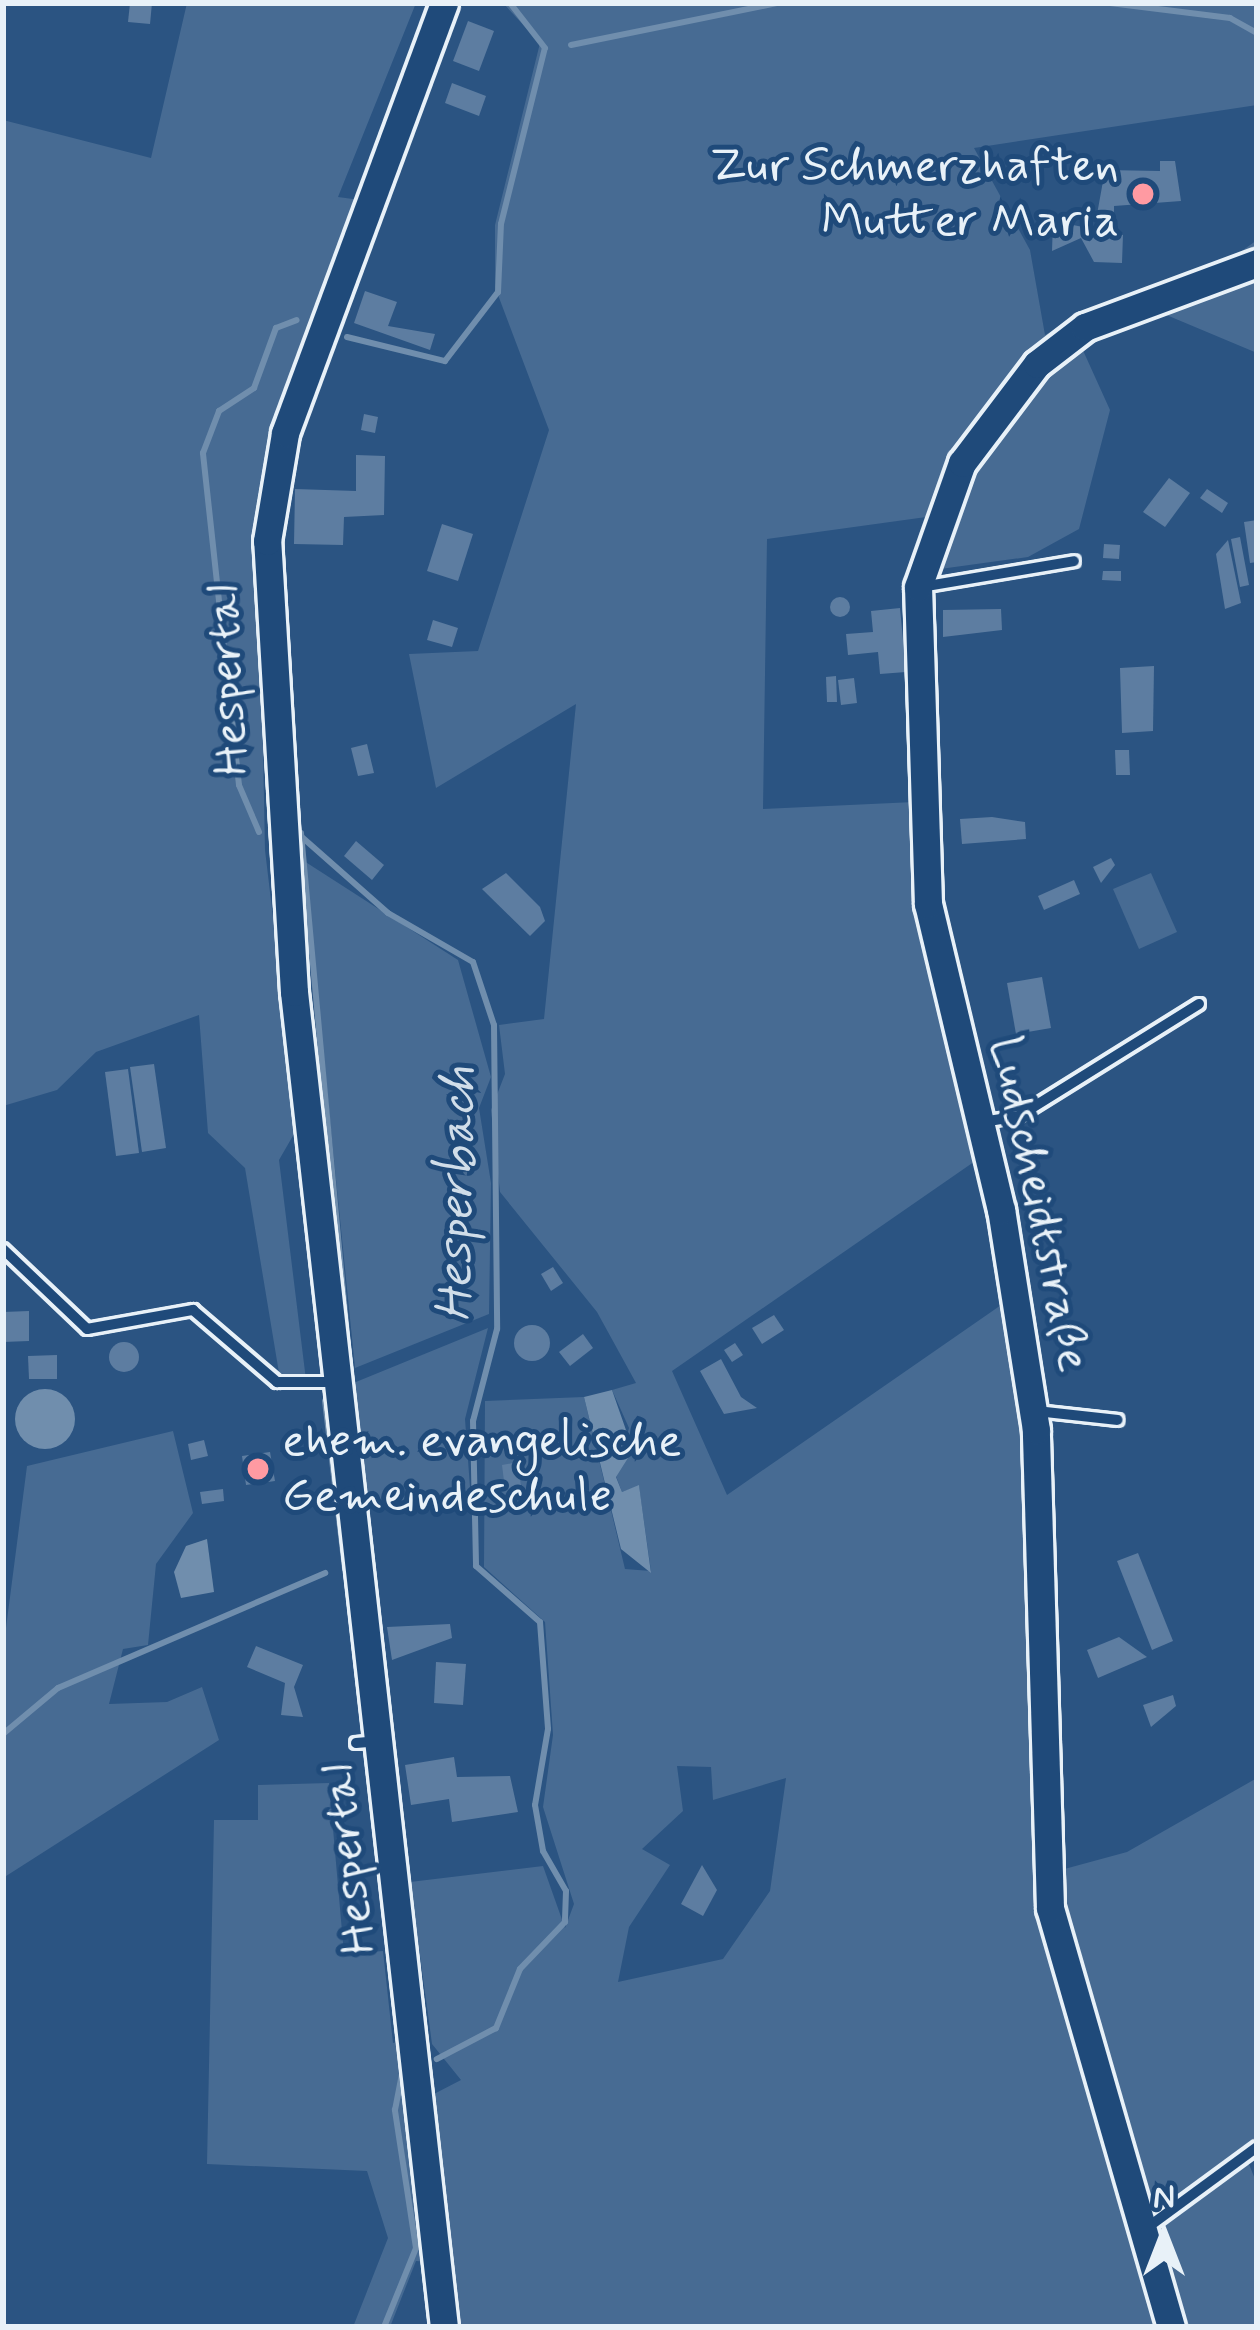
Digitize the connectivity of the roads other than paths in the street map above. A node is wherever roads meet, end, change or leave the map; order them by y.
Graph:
1 (444, 3) edge
2 (1257, 263) edge
3 (1074, 560) dead end
4 (918, 587) junction
5 (1199, 1004) dead end
6 (981, 1122) junction
7 (3, 1249) edge
8 (337, 1381) junction
9 (1034, 1411) junction
10 (1118, 1420) dead end
11 (1257, 2147) edge
12 (1142, 2230) junction
13 (444, 2327) edge
14 (1171, 2327) edge

1 - 8 main road, Hespertal
2 - 4 main road, Ludscheidtstraße
3 - 4 lane
4 - 6 main road, Ludscheidtstraße
5 - 6 lane
6 - 9 main road, Ludscheidtstraße
7 - 8 lane
8 - 13 main road, Hespertal
9 - 10 lane
9 - 12 main road, Ludscheidtstraße
11 - 12 lane
12 - 14 main road, Ludscheidtstraße

